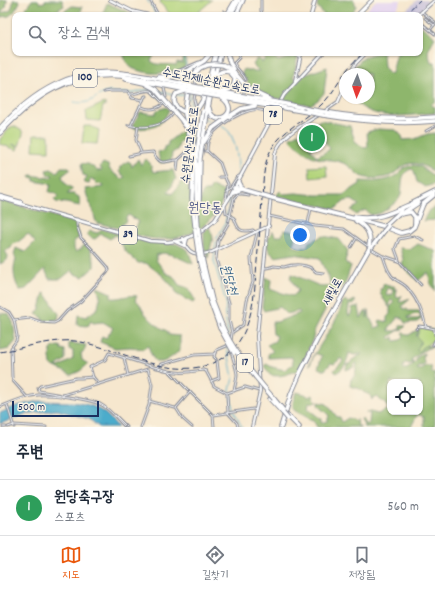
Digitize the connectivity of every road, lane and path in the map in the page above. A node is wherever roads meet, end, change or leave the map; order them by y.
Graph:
1 (110, 0) edge
2 (150, 0) edge
3 (236, 0) edge
4 (241, 0) edge
5 (261, 0) edge
6 (315, 0) edge
7 (373, 0) edge
8 (435, 0) edge
9 (132, 11) joint
10 (136, 12) edge
11 (156, 12) edge
12 (233, 12) edge
13 (234, 12) edge
14 (262, 12) edge
15 (312, 12) edge
16 (361, 12) edge
17 (422, 12) edge
18 (423, 13) edge
19 (425, 18) dead end
20 (423, 24) edge
21 (435, 24) edge
22 (430, 30) junction
23 (435, 34) edge
24 (210, 56) edge
25 (212, 56) edge
26 (213, 56) edge
27 (213, 56) edge
28 (228, 56) edge
29 (239, 56) edge
30 (319, 56) edge
31 (319, 56) edge
32 (363, 56) edge
33 (300, 57) edge
34 (190, 68) junction
35 (353, 68) edge
36 (298, 69) junction
37 (184, 71) junction
38 (304, 72) junction
39 (129, 74) junction
40 (163, 75) dead end
41 (126, 79) junction
42 (295, 81) junction
43 (245, 84) junction
44 (61, 85) junction
45 (188, 88) junction
46 (164, 89) dead end
47 (213, 89) junction
48 (104, 92) dead end
49 (129, 93) junction
50 (244, 93) dead end
51 (222, 94) junction
52 (147, 96) dead end
53 (166, 97) dead end
54 (210, 98) junction
55 (143, 100) junction
56 (339, 100) edge
57 (163, 103) junction
58 (270, 103) junction
59 (140, 106) junction
60 (263, 106) junction
61 (291, 107) junction
62 (198, 109) junction
63 (204, 112) junction
64 (174, 114) junction
65 (324, 114) junction
66 (435, 117) edge
67 (271, 118) junction
68 (204, 119) junction
69 (435, 121) edge
70 (224, 123) junction
71 (128, 125) dead end
72 (130, 126) junction
73 (435, 126) edge
74 (138, 127) junction
75 (0, 128) edge
76 (426, 131) dead end
77 (0, 133) edge
78 (193, 140) junction
79 (190, 148) junction
80 (193, 149) dead end
81 (142, 153) junction
82 (129, 156) dead end
83 (200, 158) junction
84 (178, 160) junction
85 (177, 170) dead end
86 (224, 176) junction
87 (239, 176) junction
88 (219, 177) dead end
89 (238, 182) junction
90 (235, 187) junction
91 (241, 188) junction
92 (226, 190) junction
93 (233, 192) junction
94 (435, 194) edge
95 (248, 195) dead end
96 (0, 197) edge
97 (226, 200) dead end
98 (411, 204) junction
99 (226, 206) dead end
100 (312, 207) junction
101 (338, 214) junction
102 (401, 214) junction
103 (229, 216) junction
104 (269, 216) junction
105 (77, 219) junction
106 (307, 224) junction
107 (387, 225) junction
108 (269, 226) junction
109 (196, 227) junction
110 (256, 232) junction
111 (187, 238) junction
112 (183, 239) junction
113 (356, 239) junction
114 (423, 240) dead end
115 (174, 241) junction
116 (185, 246) junction
117 (351, 247) dead end
118 (217, 249) junction
119 (369, 249) junction
120 (383, 256) junction
121 (399, 261) junction
122 (264, 268) junction
123 (323, 273) dead end
124 (421, 285) dead end
125 (0, 307) edge
126 (14, 320) junction
127 (426, 327) junction
128 (416, 329) dead end
129 (434, 329) edge
130 (232, 333) junction
131 (435, 335) edge
132 (435, 340) edge
133 (229, 345) junction
134 (433, 345) dead end
135 (215, 352) junction
136 (124, 358) junction
137 (154, 367) junction
138 (157, 368) junction
139 (148, 369) junction
140 (170, 372) junction
141 (128, 375) junction
142 (93, 377) junction
143 (211, 381) junction
144 (99, 384) junction
145 (234, 391) junction
146 (190, 392) junction
147 (260, 392) junction
148 (227, 393) junction
149 (63, 396) junction
150 (28, 397) junction
151 (149, 401) junction
152 (7, 405) junction
153 (0, 407) edge
154 (176, 408) junction
155 (286, 409) junction
156 (256, 410) junction
157 (228, 413) junction
158 (213, 415) junction
159 (288, 417) junction
160 (14, 426) edge
161 (36, 426) edge
162 (4, 427) edge
163 (7, 427) edge
164 (46, 427) edge
165 (126, 427) edge
166 (141, 427) edge
167 (192, 427) edge
168 (214, 427) edge
169 (238, 427) edge
170 (252, 427) edge
171 (282, 427) edge
172 (296, 427) edge
173 (299, 427) edge

1 - 9 main road
2 - 11 street
3 - 12 highway
4 - 13 highway
5 - 14 street
6 - 15 main road
7 - 16 main road
8 - 17 main road
9 - 10 main road
18 - 21 street
19 - 21 street
20 - 22 street
21 - 22 street
22 - 23 street
24 - 34 highway
25 - 62 highway
26 - 47 highway
27 - 63 highway, 수원문산고속도로
28 - 43 highway
29 - 43 street
30 - 38 main road, 78
31 - 42 main road, 78
32 - 35 main road
33 - 36 main road
34 - 37 highway, bridge
34 - 62 street
36 - 38 main road
36 - 42 main road
37 - 39 highway
37 - 40 street
38 - 42 main road, 78
39 - 45 highway, 수도권제1순환고속도로 / 100
39 - 75 highway, 수도권제1순환고속도로 / 100
41 - 44 highway
41 - 45 highway
41 - 78 highway
42 - 67 main road, 78
43 - 45 highway, bridge
43 - 50 street
43 - 58 highway
44 - 45 highway, 수도권제1순환고속도로 / 100
44 - 77 highway, 수도권제1순환고속도로 / 100
45 - 47 highway, 수도권제1순환고속도로 / 100, bridge
45 - 51 highway, 수도권제1순환고속도로 / 100, bridge
45 - 51 highway, bridge
45 - 62 highway, bridge
45 - 78 highway
46 - 53 street
47 - 51 highway, 수도권제1순환고속도로 / 100, bridge
47 - 51 highway
47 - 54 highway
48 - 49 street
49 - 55 street
49 - 57 street
51 - 54 highway
51 - 58 highway, 수도권제1순환고속도로 / 100
51 - 60 highway
52 - 55 street
54 - 63 highway
55 - 59 street
56 - 104 main road
57 - 59 street
57 - 64 street
58 - 60 highway
58 - 61 highway, 수도권제1순환고속도로 / 100, bridge
59 - 72 street
60 - 70 highway
61 - 65 highway, 수도권제1순환고속도로 / 100, bridge
61 - 65 highway, 수도권제1순환고속도로 / 100, bridge
63 - 68 highway, bridge
63 - 70 street
64 - 74 street
64 - 79 street
65 - 66 highway, 수도권제1순환고속도로 / 100
65 - 69 highway, 수도권제1순환고속도로 / 100
67 - 70 street
67 - 87 main road, 78
67 - 89 main road, 78
68 - 83 highway
68 - 109 highway, 수원문산고속도로 / 17
70 - 83 highway, bridge
70 - 86 street
71 - 72 street
72 - 74 street
73 - 76 street
74 - 81 street
78 - 109 highway
79 - 80 street
79 - 84 street
81 - 82 street
81 - 84 street
83 - 109 highway
84 - 85 street
86 - 88 street
86 - 92 street
87 - 90 main road, 78
87 - 92 street
89 - 90 main road, 78
89 - 91 highway
90 - 91 highway
90 - 93 main road, 39
90 - 112 main road, 39
91 - 93 highway
91 - 100 highway, bridge
92 - 97 street
93 - 111 main road, 39
94 - 98 highway, 새빛로
94 - 101 highway
94 - 102 highway, 새빛로
95 - 103 street
96 - 105 main road, 39
98 - 101 highway
98 - 107 highway, 새빛로
99 - 103 street
100 - 101 highway
100 - 106 street
101 - 102 highway
101 - 119 highway
102 - 107 highway, 새빛로
103 - 110 street
103 - 118 street
104 - 106 street
104 - 108 main road
105 - 112 main road, 39
105 - 115 main road, 39
105 - 126 street
106 - 113 street
107 - 119 highway, 새빛로, bridge
108 - 110 main road
108 - 122 main road
109 - 155 highway, 수원문산고속도로 / 17, bridge
110 - 118 main road
110 - 130 street
111 - 112 main road, 39
111 - 116 main road
112 - 115 main road, 39
112 - 116 main road
113 - 117 street
113 - 120 street
114 - 121 street
115 - 116 main road
116 - 118 main road
118 - 130 street
119 - 155 highway, 새빛로
120 - 121 street
120 - 127 street
121 - 124 street
122 - 123 street
122 - 147 main road
125 - 126 street
126 - 150 street
127 - 128 street
127 - 129 street
129 - 131 street
130 - 133 street
132 - 134 street
133 - 135 street
133 - 145 street
135 - 138 street
135 - 143 street
136 - 137 street
136 - 141 street
136 - 142 street
137 - 138 street
137 - 139 street
138 - 140 street
139 - 141 street
139 - 151 street
140 - 143 street
140 - 146 street
141 - 144 street
142 - 144 street
142 - 149 street
143 - 148 street
144 - 149 street
145 - 147 street
145 - 148 street
146 - 154 street
146 - 158 street
147 - 156 main road
148 - 157 street
149 - 150 street
149 - 165 street
150 - 152 street
151 - 154 street
151 - 166 street
152 - 153 street
152 - 160 street
154 - 167 street
155 - 159 highway, 수원문산고속도로 / 17, bridge
155 - 171 highway, 새빛로
156 - 157 street
156 - 170 main road
157 - 158 street
157 - 169 street
158 - 168 street
159 - 172 highway, 수원문산고속도로 / 17
159 - 173 highway, 수원문산고속도로 / 17
160 - 161 street
160 - 163 street
161 - 164 street
162 - 163 street

